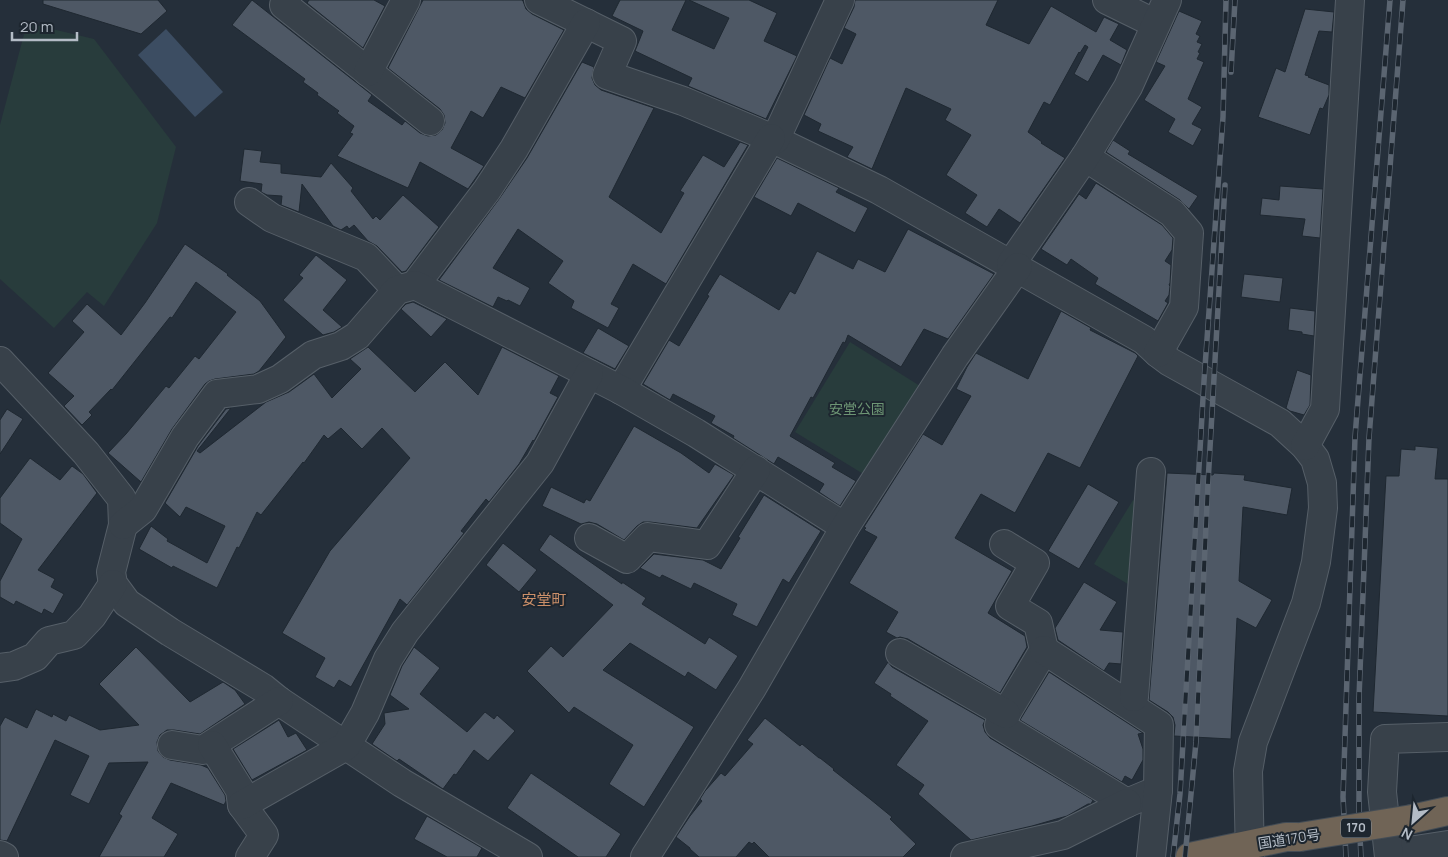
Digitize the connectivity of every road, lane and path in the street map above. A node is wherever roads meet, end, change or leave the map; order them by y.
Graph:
1 (287, 0) edge
2 (406, 0) edge
3 (538, 0) edge
4 (840, 0) edge
5 (1107, 0) edge
6 (1168, 0) edge
7 (1350, 0) edge
8 (586, 23) junction
9 (1156, 24) junction
10 (368, 72) junction
11 (430, 121) dead end
12 (773, 139) junction
13 (1085, 156) junction
14 (248, 202) dead end
15 (1014, 266) junction
16 (406, 287) junction
17 (1158, 353) junction
18 (0, 361) edge
19 (589, 374) junction
20 (621, 390) junction
21 (1305, 446) junction
22 (756, 470) junction
23 (1151, 472) dead end
24 (123, 524) junction
25 (844, 527) junction
26 (589, 538) dead end
27 (1004, 544) dead end
28 (113, 584) junction
29 (1044, 650) junction
30 (900, 653) dead end
31 (0, 668) edge
32 (1134, 697) dead end
33 (279, 701) junction
34 (1006, 714) junction
35 (1448, 737) edge
36 (172, 745) dead end
37 (212, 745) junction
38 (346, 746) junction
39 (1158, 790) junction
40 (1127, 804) junction
41 (242, 805) junction
42 (1448, 811) edge
43 (1448, 845) edge
44 (1249, 851) edge
45 (0, 855) edge
46 (1389, 855) edge
47 (4, 857) edge
48 (250, 857) edge
49 (528, 857) edge
50 (645, 857) edge
51 (965, 857) edge
52 (1151, 857) edge
53 (1190, 857) edge

1 - 10 street
2 - 10 street
3 - 8 street
4 - 12 street
5 - 9 street
6 - 9 street
7 - 21 street
8 - 12 street
8 - 16 street
9 - 13 street
10 - 11 street
12 - 15 street
12 - 20 street
13 - 15 street
13 - 17 street
14 - 16 street
15 - 17 street
15 - 25 street
16 - 19 street
16 - 24 street
17 - 21 street
18 - 24 street
19 - 20 street
19 - 38 street
20 - 22 street
21 - 44 street
22 - 25 street
22 - 26 street
23 - 32 street
24 - 28 street
25 - 50 street
27 - 29 street
28 - 31 street
28 - 33 street
29 - 34 street
29 - 39 street
30 - 34 street
33 - 37 street
33 - 38 street
34 - 40 street
35 - 46 street
36 - 37 street
37 - 41 street
38 - 41 street
38 - 49 street
39 - 40 street
39 - 52 street
40 - 51 street
41 - 48 street
42 - 44 highway, 国道170号 / 170, bridge
43 - 46 street
44 - 53 highway, 国道170号 / 170
45 - 47 street

